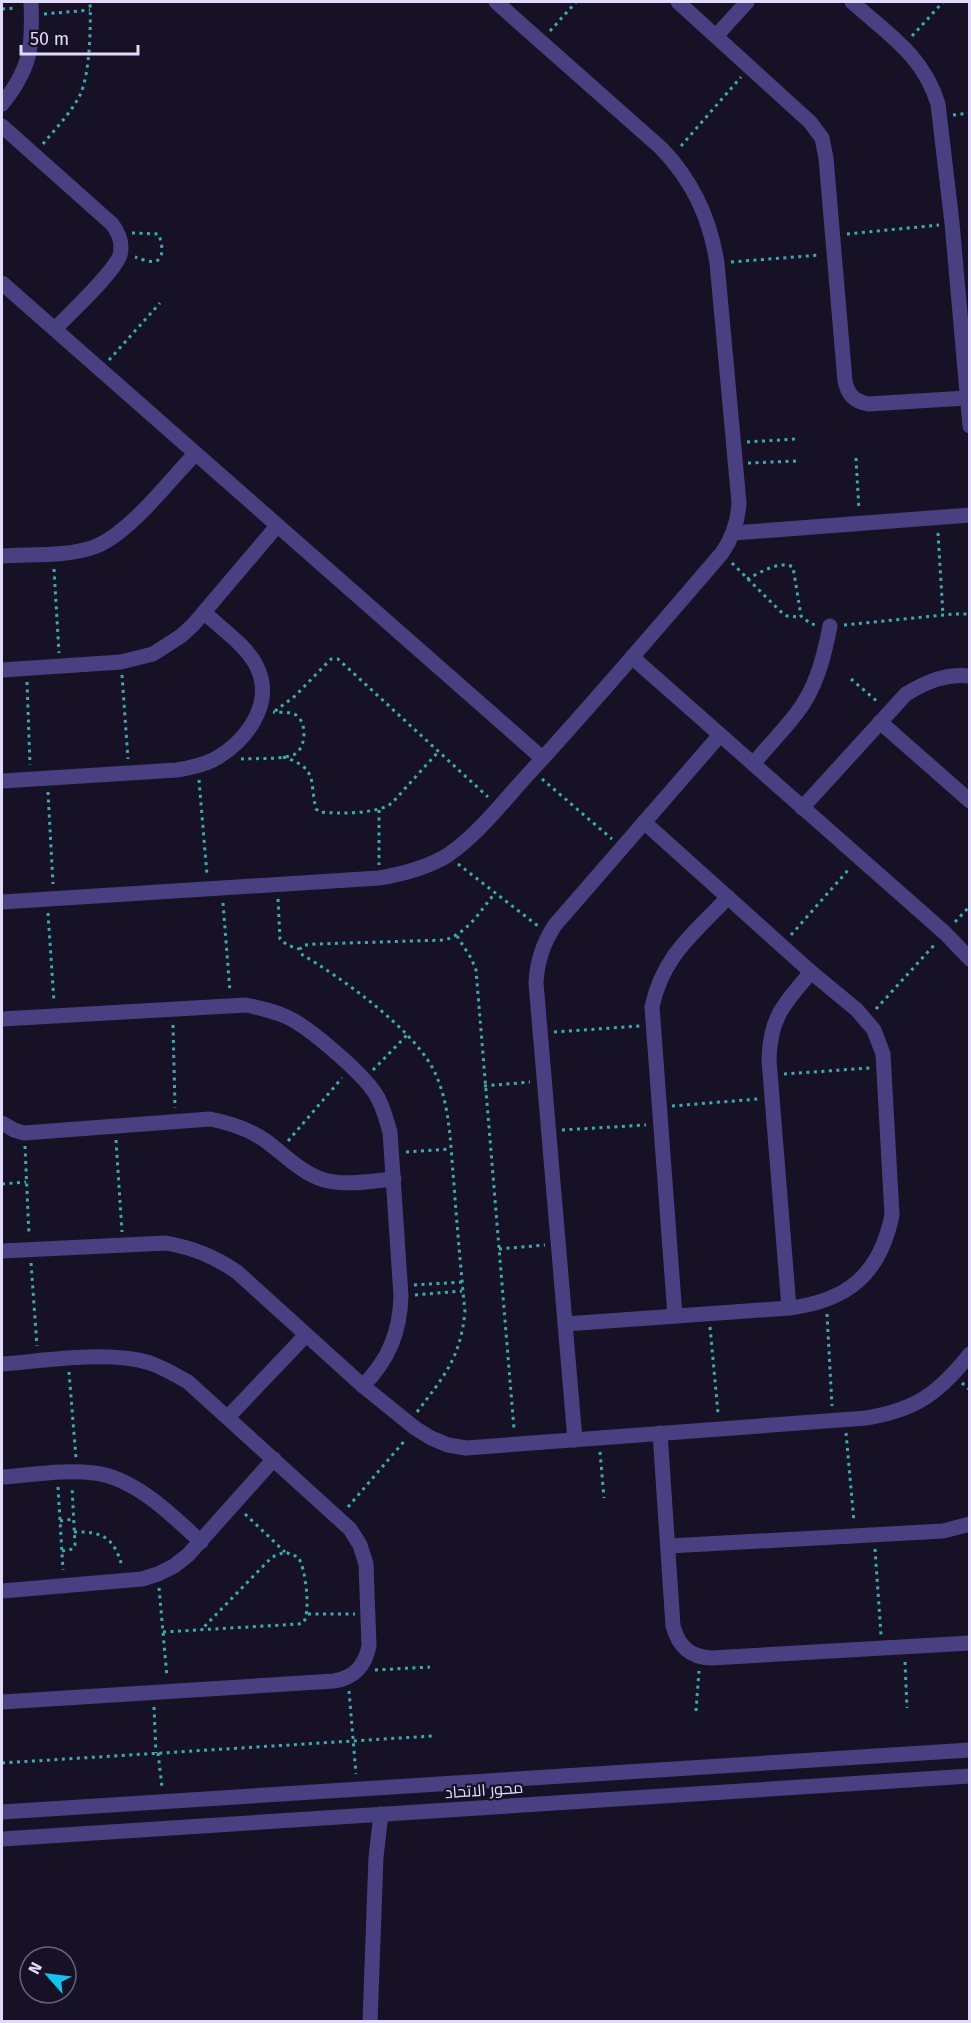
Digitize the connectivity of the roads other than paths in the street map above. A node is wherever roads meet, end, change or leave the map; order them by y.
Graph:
1 (496, 2) edge
2 (678, 2) edge
3 (747, 2) edge
4 (852, 2) edge
5 (31, 8) edge
6 (717, 35) junction
7 (2, 104) edge
8 (2, 126) edge
9 (963, 277) edge
10 (2, 283) edge
11 (56, 329) junction
12 (967, 398) junction
13 (969, 426) edge
14 (195, 454) junction
15 (969, 515) edge
16 (277, 526) junction
17 (734, 533) junction
18 (2, 556) edge
19 (204, 612) junction
20 (830, 626) road end
21 (632, 657) junction
22 (2, 670) edge
23 (969, 676) edge
24 (885, 717) junction
25 (720, 735) junction
26 (537, 764) junction
27 (753, 764) junction
28 (2, 780) edge
29 (969, 801) edge
30 (802, 808) junction
31 (644, 822) junction
32 (728, 897) junction
33 (2, 902) edge
34 (969, 959) edge
35 (811, 972) junction
36 (2, 1019) edge
37 (2, 1123) edge
38 (394, 1179) junction
39 (2, 1251) edge
40 (789, 1308) junction
41 (675, 1316) junction
42 (565, 1324) junction
43 (306, 1335) junction
44 (969, 1354) edge
45 (2, 1364) edge
46 (363, 1386) junction
47 (228, 1418) junction
48 (660, 1433) junction
49 (575, 1440) junction
50 (274, 1459) junction
51 (2, 1477) edge
52 (969, 1524) edge
53 (201, 1542) junction
54 (669, 1546) junction
55 (2, 1591) edge
56 (969, 1643) edge
57 (2, 1702) edge
58 (969, 1750) edge
59 (969, 1776) edge
60 (2, 1812) edge
61 (381, 1814) junction
62 (2, 1839) edge
63 (370, 2022) edge

1 - 17 street
2 - 6 street
3 - 6 street
4 - 9 street
5 - 7 street
6 - 12 street
8 - 11 street
9 - 12 street
10 - 11 street
11 - 14 street
12 - 13 street
14 - 16 street
14 - 18 street
15 - 17 street
16 - 19 street
16 - 26 street
17 - 21 street
19 - 22 street
19 - 28 street
20 - 27 street
21 - 25 street
21 - 26 street
23 - 24 street
24 - 29 street
24 - 30 street
25 - 27 street
25 - 31 street
26 - 33 street
27 - 30 street
30 - 34 street
31 - 32 street
31 - 42 street
32 - 35 street
32 - 41 street
35 - 40 street
35 - 40 street
36 - 38 street
37 - 38 street
38 - 46 street
39 - 43 street
40 - 41 street
41 - 42 street
42 - 49 street
43 - 46 street
43 - 47 street
44 - 48 street
45 - 47 street
46 - 49 street
47 - 50 street
48 - 49 street
48 - 54 street
50 - 53 street
50 - 57 street
51 - 53 street
52 - 54 street
53 - 55 street
54 - 56 street
58 - 60 street, محور الاتحاد
59 - 61 street, محور الاتحاد
61 - 62 street, محور الاتحاد
61 - 63 street

